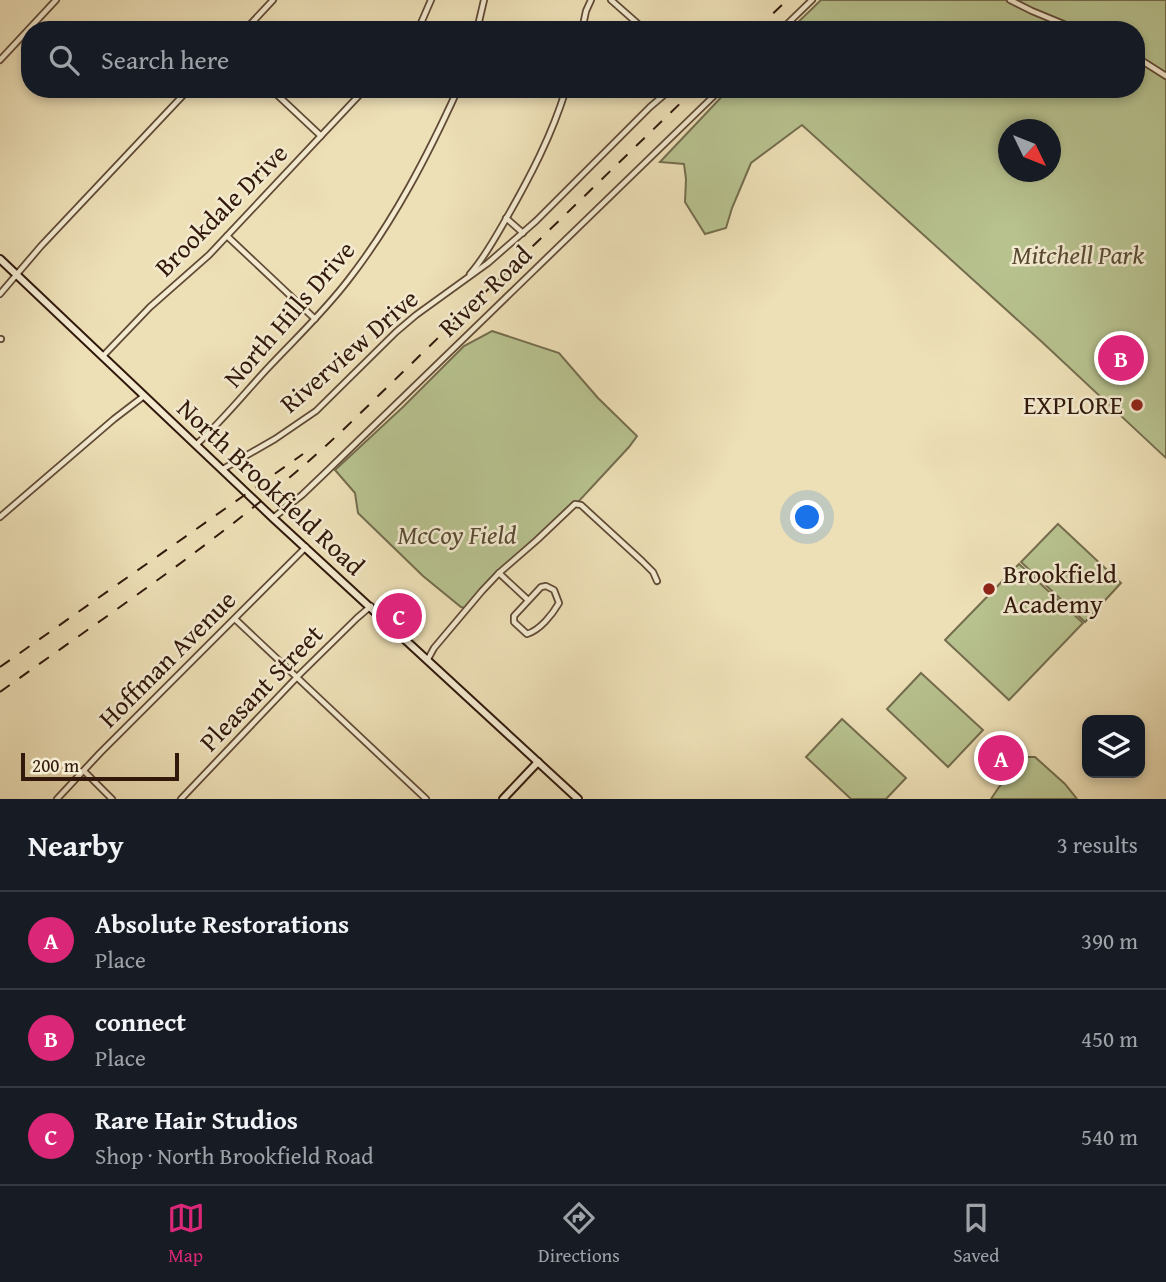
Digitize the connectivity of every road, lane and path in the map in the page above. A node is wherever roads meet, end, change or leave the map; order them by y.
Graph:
1 (56, 0) edge
2 (273, 0) edge
3 (431, 0) edge
4 (484, 0) edge
5 (591, 0) edge
6 (611, 0) edge
7 (812, 0) edge
8 (1010, 0) edge
9 (36, 21) edge
10 (253, 21) edge
11 (422, 21) edge
12 (479, 21) edge
13 (584, 21) edge
14 (635, 21) edge
15 (790, 21) edge
16 (1056, 21) edge
17 (21, 38) edge
18 (0, 60) edge
19 (1145, 62) edge
20 (1166, 75) edge
21 (181, 98) edge
22 (281, 98) edge
23 (357, 98) edge
24 (454, 98) edge
25 (563, 98) edge
26 (660, 98) edge
27 (712, 98) edge
28 (321, 136) junction
29 (506, 218) junction
30 (523, 233) junction
31 (227, 236) junction
32 (0, 259) edge
33 (16, 275) junction
34 (463, 282) junction
35 (0, 294) edge
36 (315, 319) junction
37 (103, 356) junction
38 (145, 395) junction
39 (197, 444) junction
40 (223, 469) junction
41 (0, 517) edge
42 (273, 517) junction
43 (306, 547) junction
44 (499, 573) junction
45 (657, 581) dead end
46 (528, 600) junction
47 (371, 607) junction
48 (235, 619) junction
49 (428, 659) junction
50 (298, 677) junction
51 (538, 762) junction
52 (84, 771) junction
53 (57, 799) edge
54 (112, 799) edge
55 (181, 799) edge
56 (426, 799) edge
57 (503, 799) edge
58 (578, 799) edge

1 - 9 street
2 - 10 street
3 - 11 street
4 - 12 street
5 - 13 street
6 - 14 street
7 - 15 street
8 - 16 street
17 - 18 street
19 - 20 street
21 - 33 street
22 - 28 street
23 - 28 street, Brookdale Drive
24 - 36 street, North Hills Drive
25 - 29 street, Riverview Drive
26 - 30 street, Riverview Drive
27 - 42 street, River Road
28 - 31 street, Brookdale Drive
29 - 30 street
29 - 34 street, Riverview Drive
30 - 34 street, Riverview Drive
31 - 36 street
31 - 37 street, Brookdale Drive
32 - 33 street, North Brookfield Road
33 - 35 street
33 - 37 street, North Brookfield Road
34 - 40 street, Riverview Drive
36 - 39 street, North Hills Drive
37 - 38 street, North Brookfield Road
38 - 39 street, North Brookfield Road
38 - 41 street
39 - 40 street, North Brookfield Road
40 - 42 street, North Brookfield Road
42 - 43 street, North Brookfield Road
43 - 47 street, North Brookfield Road
43 - 48 street, Hoffman Avenue
44 - 45 street
44 - 46 street
44 - 49 street
46 - 46 street
47 - 49 street, North Brookfield Road
47 - 50 street, Pleasant Street
48 - 50 street
48 - 52 street, Hoffman Avenue
49 - 51 street, North Brookfield Road
50 - 55 street, Pleasant Street
50 - 56 street
51 - 57 street
51 - 58 street, North Brookfield Road
52 - 53 street, Hoffman Avenue
52 - 54 street

